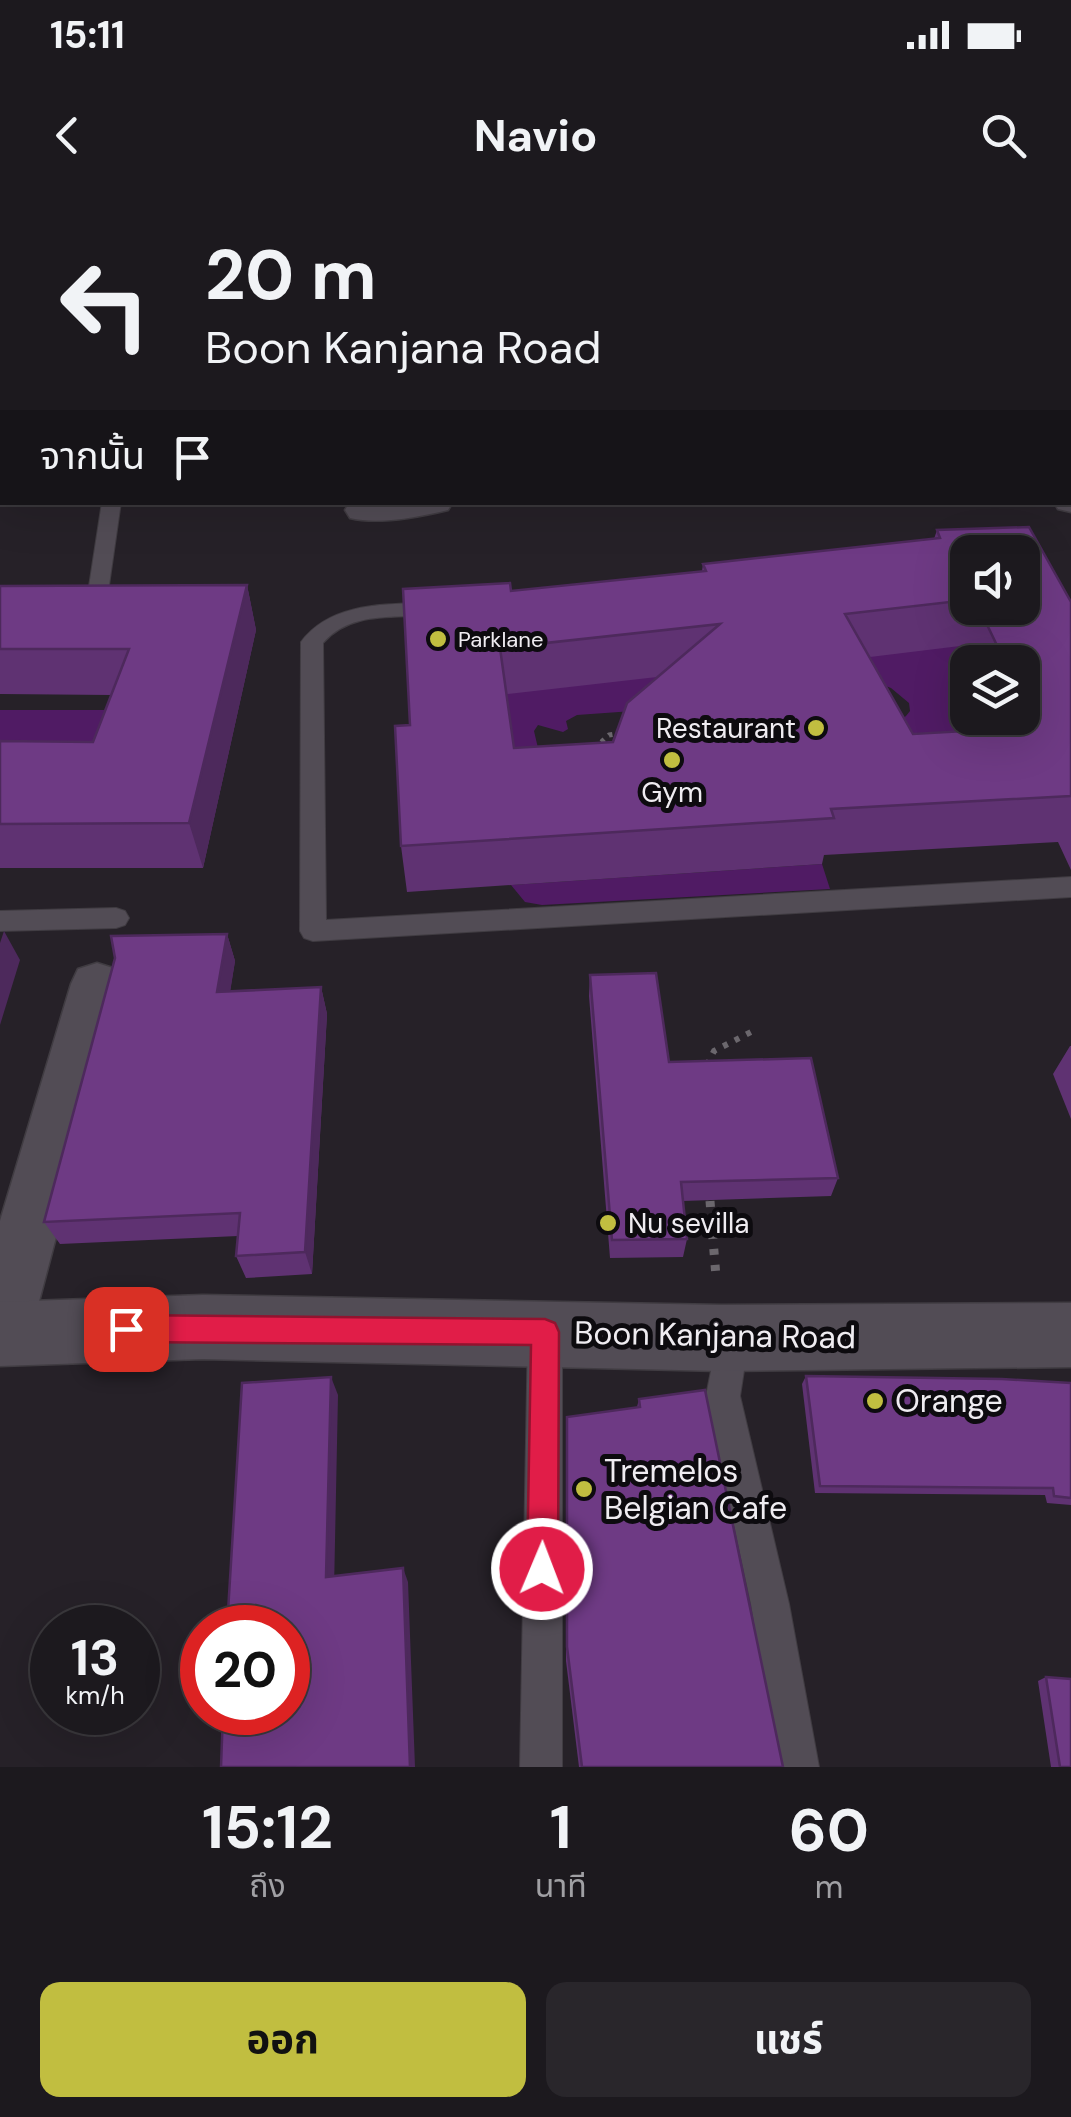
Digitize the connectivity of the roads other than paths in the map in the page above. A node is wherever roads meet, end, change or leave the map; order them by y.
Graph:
1 (112, 505) edge
2 (408, 505) edge
3 (363, 510) dead end
4 (96, 606) edge
5 (461, 606) edge
6 (1071, 887) edge
7 (116, 918) dead end
8 (0, 921) edge
9 (97, 984) dead end
10 (0, 1330) edge
11 (545, 1332) junction
12 (1071, 1335) edge
13 (727, 1338) junction
14 (540, 1767) edge
15 (798, 1767) edge

1 - 4 lane
2 - 3 street
5 - 6 lane
7 - 8 lane
9 - 10 street
10 - 11 street, Boon Kanjana Road
11 - 13 street, Boon Kanjana Road
11 - 14 lane
12 - 13 street, Boon Kanjana Road
13 - 15 lane

